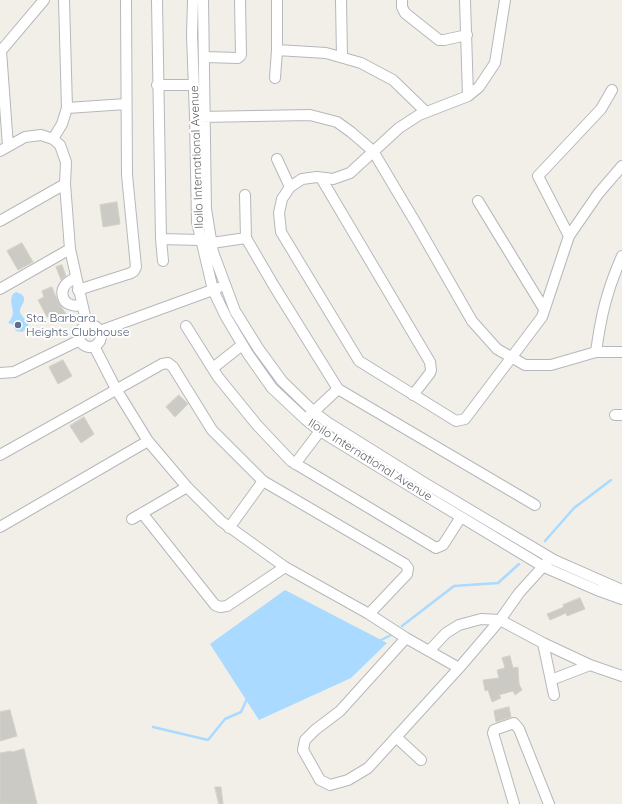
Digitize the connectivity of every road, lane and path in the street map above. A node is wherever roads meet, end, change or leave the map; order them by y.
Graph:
1 (44, 0) edge
2 (64, 0) edge
3 (126, 0) edge
4 (157, 0) edge
5 (193, 0) edge
6 (204, 0) edge
7 (240, 0) edge
8 (277, 0) edge
9 (341, 0) edge
10 (402, 0) edge
11 (465, 0) edge
12 (505, 0) edge
13 (467, 35) junction
14 (278, 50) junction
15 (0, 51) edge
16 (205, 57) junction
17 (342, 57) junction
18 (275, 78) dead end
19 (157, 85) junction
20 (194, 85) junction
21 (612, 90) dead end
22 (468, 96) junction
23 (126, 104) junction
24 (67, 108) junction
25 (426, 112) junction
26 (200, 117) junction
27 (53, 139) junction
28 (4, 148) edge
29 (373, 151) junction
30 (277, 159) dead end
31 (622, 166) edge
32 (321, 178) junction
33 (65, 184) junction
34 (290, 187) junction
35 (245, 195) dead end
36 (478, 201) dead end
37 (0, 221) edge
38 (569, 236) junction
39 (246, 238) junction
40 (161, 240) junction
41 (200, 240) junction
42 (212, 243) junction
43 (70, 249) junction
44 (622, 256) edge
45 (163, 261) dead end
46 (76, 278) junction
47 (226, 284) junction
48 (0, 288) edge
49 (78, 290) junction
50 (213, 290) junction
51 (82, 306) junction
52 (544, 309) junction
53 (87, 325) junction
54 (186, 326) dead end
55 (100, 331) junction
56 (80, 340) junction
57 (242, 345) junction
58 (94, 346) junction
59 (596, 352) junction
60 (622, 352) edge
61 (512, 358) junction
62 (212, 368) junction
63 (0, 372) edge
64 (338, 388) junction
65 (116, 389) junction
66 (413, 395) junction
67 (314, 412) junction
68 (305, 419) junction
69 (320, 431) junction
70 (148, 441) junction
71 (0, 455) edge
72 (295, 464) junction
73 (263, 481) junction
74 (186, 487) junction
75 (535, 505) dead end
76 (142, 513) junction
77 (461, 517) junction
78 (132, 519) dead end
79 (0, 527) edge
80 (229, 528) junction
81 (550, 558) junction
82 (285, 567) junction
83 (544, 567) junction
84 (622, 590) edge
85 (622, 600) edge
86 (369, 614) junction
87 (500, 620) junction
88 (406, 638) junction
89 (543, 643) junction
90 (429, 651) junction
91 (590, 665) junction
92 (459, 668) junction
93 (622, 676) edge
94 (551, 680) junction
95 (554, 695) dead end
96 (396, 736) junction
97 (421, 760) dead end
98 (514, 804) edge
99 (549, 804) edge

1 - 15 street
2 - 24 street
3 - 23 street
4 - 19 street
5 - 20 street, Iloilo International Avenue
6 - 16 street, Iloilo International Avenue
7 - 16 street
8 - 14 street
9 - 17 street
10 - 13 street
11 - 13 street
12 - 22 street
13 - 22 street
14 - 17 street
14 - 18 street
15 - 28 street
16 - 26 street, Iloilo International Avenue
17 - 25 street
19 - 20 street
19 - 40 street
20 - 26 street, Iloilo International Avenue
21 - 38 street
22 - 25 street
23 - 24 street
23 - 49 street
24 - 27 street
25 - 29 street
26 - 29 street
26 - 41 street, Iloilo International Avenue
26 - 42 street, Iloilo International Avenue
27 - 28 street
27 - 33 street
29 - 32 street
29 - 61 street
30 - 34 street
31 - 38 street
32 - 34 street
32 - 66 street
33 - 37 street
33 - 43 street
34 - 66 street
35 - 39 street
36 - 52 street
38 - 52 street
39 - 42 street
39 - 64 street
40 - 41 street
40 - 45 street
41 - 50 street, Iloilo International Avenue
42 - 47 street, Iloilo International Avenue
43 - 46 street
43 - 48 street
44 - 59 street
46 - 49 street
46 - 51 street
47 - 50 street
47 - 67 street, Iloilo International Avenue
49 - 51 street
50 - 55 street
50 - 57 street, Iloilo International Avenue
51 - 53 street
52 - 61 street
53 - 55 street
53 - 56 street
54 - 62 street
55 - 58 street
56 - 58 street
56 - 63 street
57 - 62 street
57 - 68 street, Iloilo International Avenue
58 - 65 street
59 - 60 street
59 - 61 street
61 - 66 street
62 - 72 street
64 - 67 street
64 - 75 street
65 - 70 street
65 - 71 street
65 - 73 street
67 - 68 street
67 - 81 street, Iloilo International Avenue
68 - 69 street, Iloilo International Avenue
69 - 72 street
69 - 77 street, Iloilo International Avenue
70 - 74 street
70 - 79 street
72 - 77 street
73 - 80 street
73 - 86 street
74 - 76 street
74 - 80 street
76 - 78 street
76 - 82 street
77 - 83 street, Iloilo International Avenue
80 - 82 street
81 - 83 street
81 - 84 street, Iloilo International Avenue
82 - 86 street
83 - 85 street, Iloilo International Avenue
83 - 87 street
86 - 88 street
87 - 89 street
87 - 90 street
87 - 92 street
88 - 90 street
88 - 96 street
89 - 91 street
89 - 94 street
90 - 92 street
91 - 93 street
91 - 94 street
92 - 96 street
94 - 95 street
96 - 97 street
98 - 99 street

